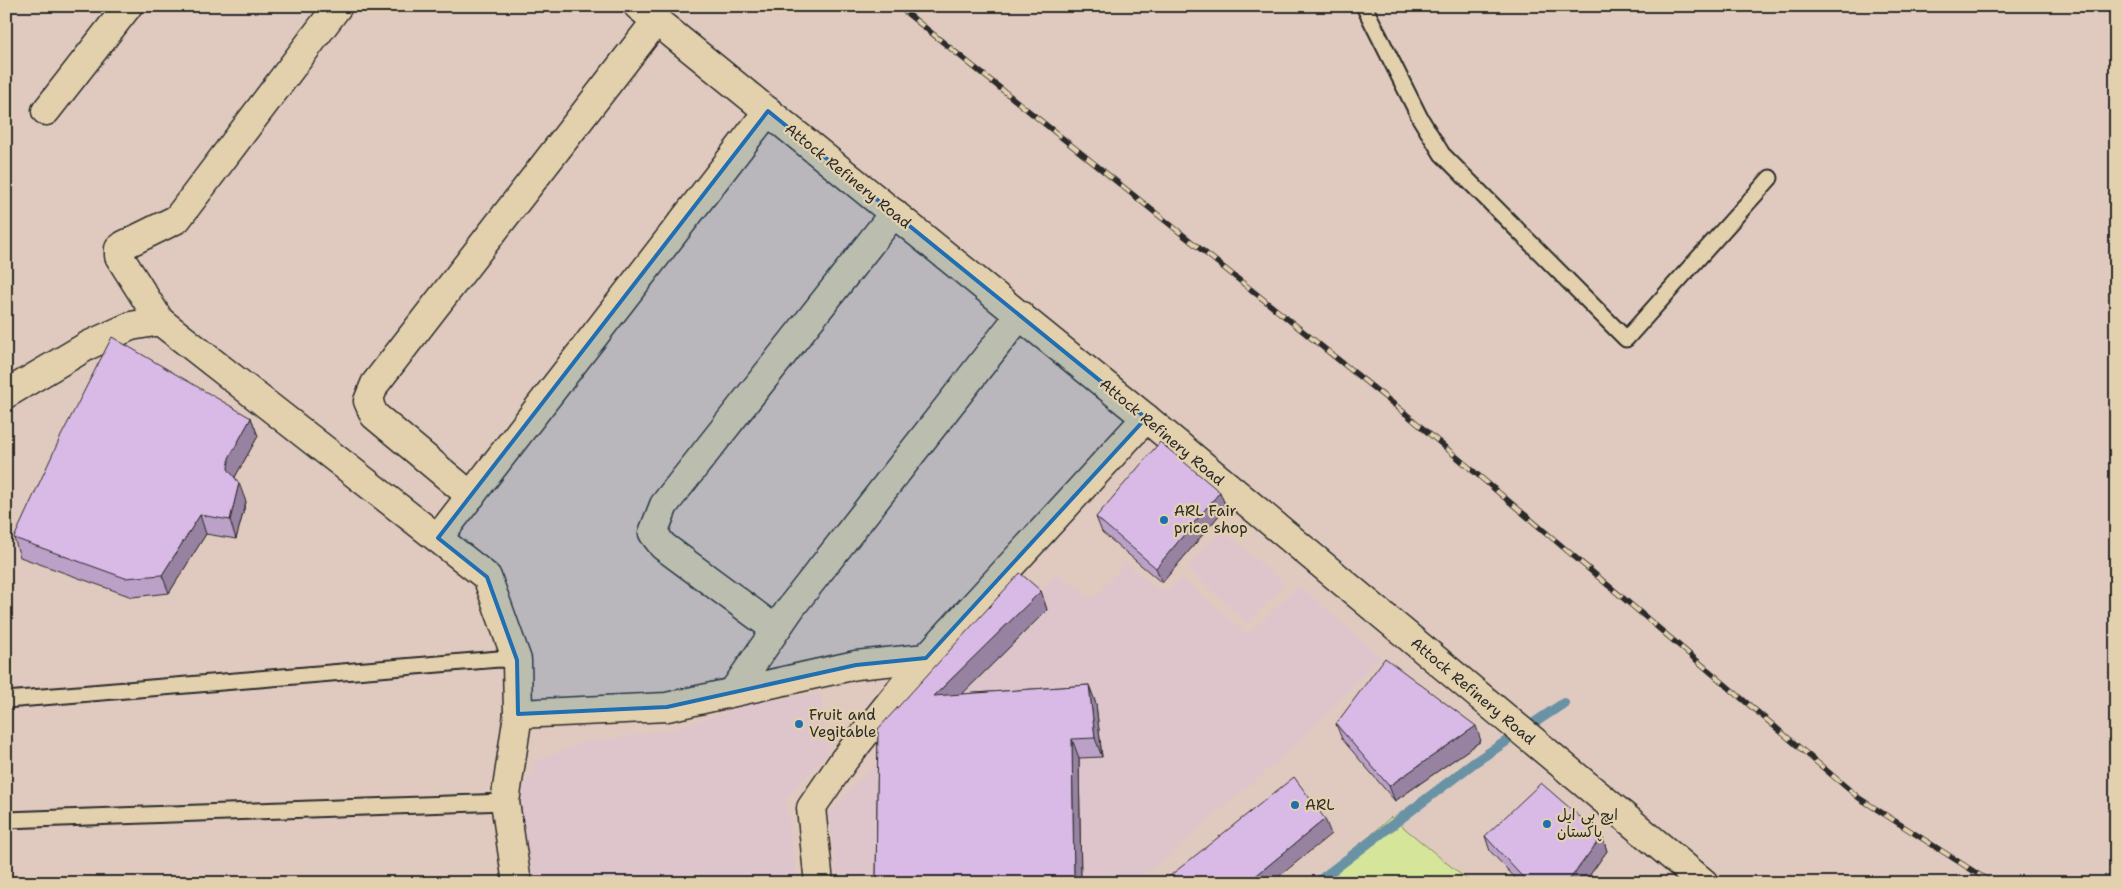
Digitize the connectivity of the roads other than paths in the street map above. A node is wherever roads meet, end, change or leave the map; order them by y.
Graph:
1 (128, 6) edge
2 (338, 6) edge
3 (1364, 6) edge
4 (647, 14) edge
5 (46, 111) dead end
6 (768, 112) junction
7 (1770, 178) dead end
8 (894, 213) junction
9 (1020, 315) junction
10 (160, 321) junction
11 (6, 394) edge
12 (1146, 418) junction
13 (471, 496) junction
14 (438, 538) junction
15 (776, 629) junction
16 (926, 658) junction
17 (517, 660) junction
18 (733, 692) junction
19 (6, 700) edge
20 (518, 714) junction
21 (505, 802) junction
22 (6, 820) edge
23 (517, 883) edge
24 (819, 883) edge
25 (1704, 883) edge

1 - 5 street
2 - 10 street
3 - 7 lane
4 - 6 street, Attock Refinery Road
4 - 13 street
6 - 8 street, Attock Refinery Road
6 - 13 street
8 - 9 street, Attock Refinery Road
8 - 15 street
9 - 12 street, Attock Refinery Road
9 - 15 street
10 - 11 street
10 - 14 street
12 - 16 street
12 - 25 street, Attock Refinery Road
13 - 14 street
14 - 17 street
15 - 18 street
16 - 18 street
16 - 24 street
17 - 19 lane
17 - 20 street
18 - 20 street
20 - 21 street
21 - 22 lane
21 - 23 street

